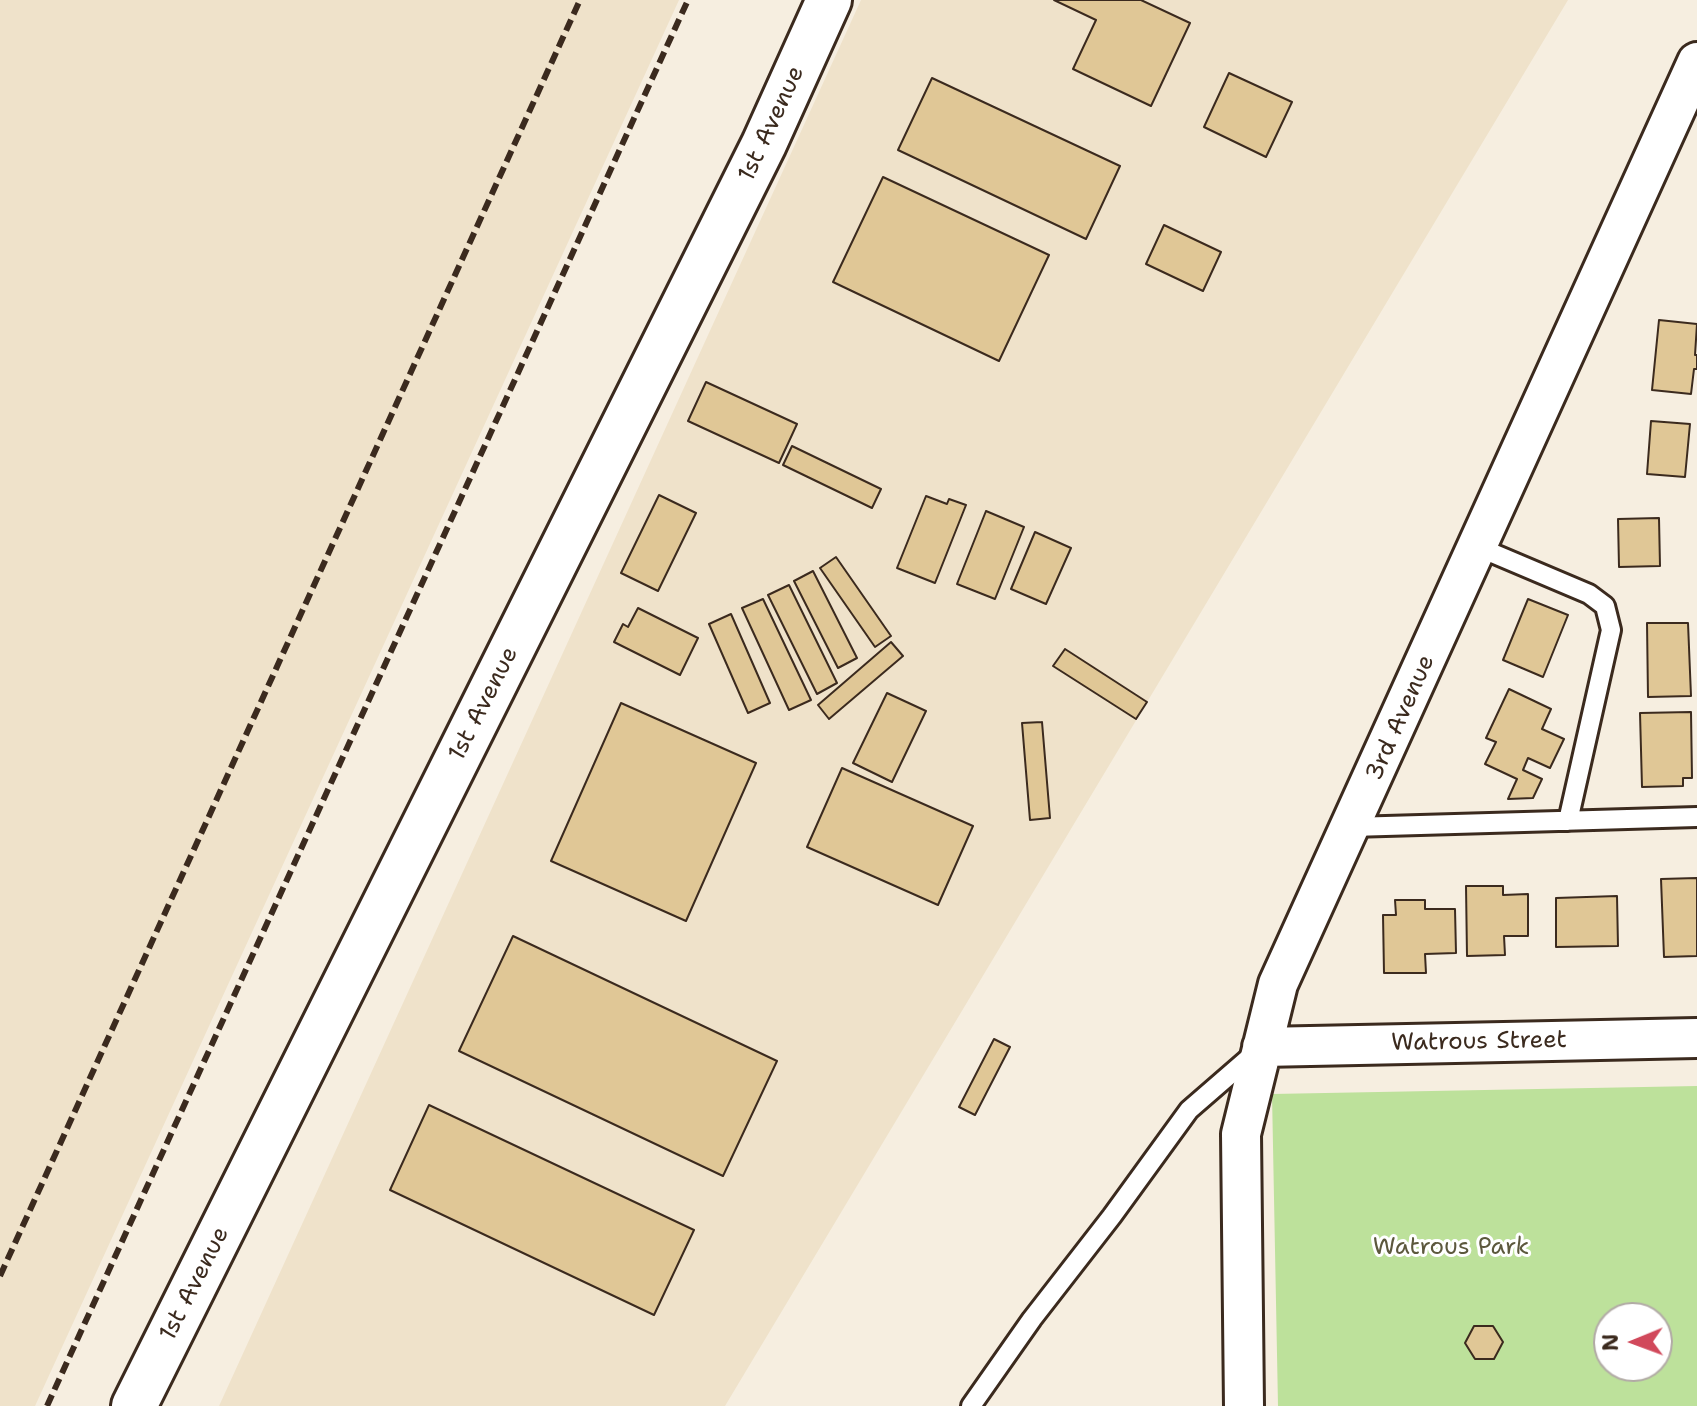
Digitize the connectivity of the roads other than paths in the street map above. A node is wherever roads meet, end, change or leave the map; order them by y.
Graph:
1 (829, 0) edge
2 (1697, 62) edge
3 (1478, 547) junction
4 (1697, 817) edge
5 (1568, 821) junction
6 (1351, 827) junction
7 (1697, 1038) edge
8 (1262, 1047) junction
9 (134, 1406) edge
10 (971, 1406) edge
11 (1244, 1406) edge

1 - 9 main road, 1st Avenue
2 - 3 street, 3rd Avenue
3 - 5 lane
3 - 6 street, 3rd Avenue
4 - 5 lane
5 - 6 lane
6 - 8 street, 3rd Avenue
7 - 8 street, Watrous Street
8 - 10 lane
8 - 11 street, 3rd Avenue

